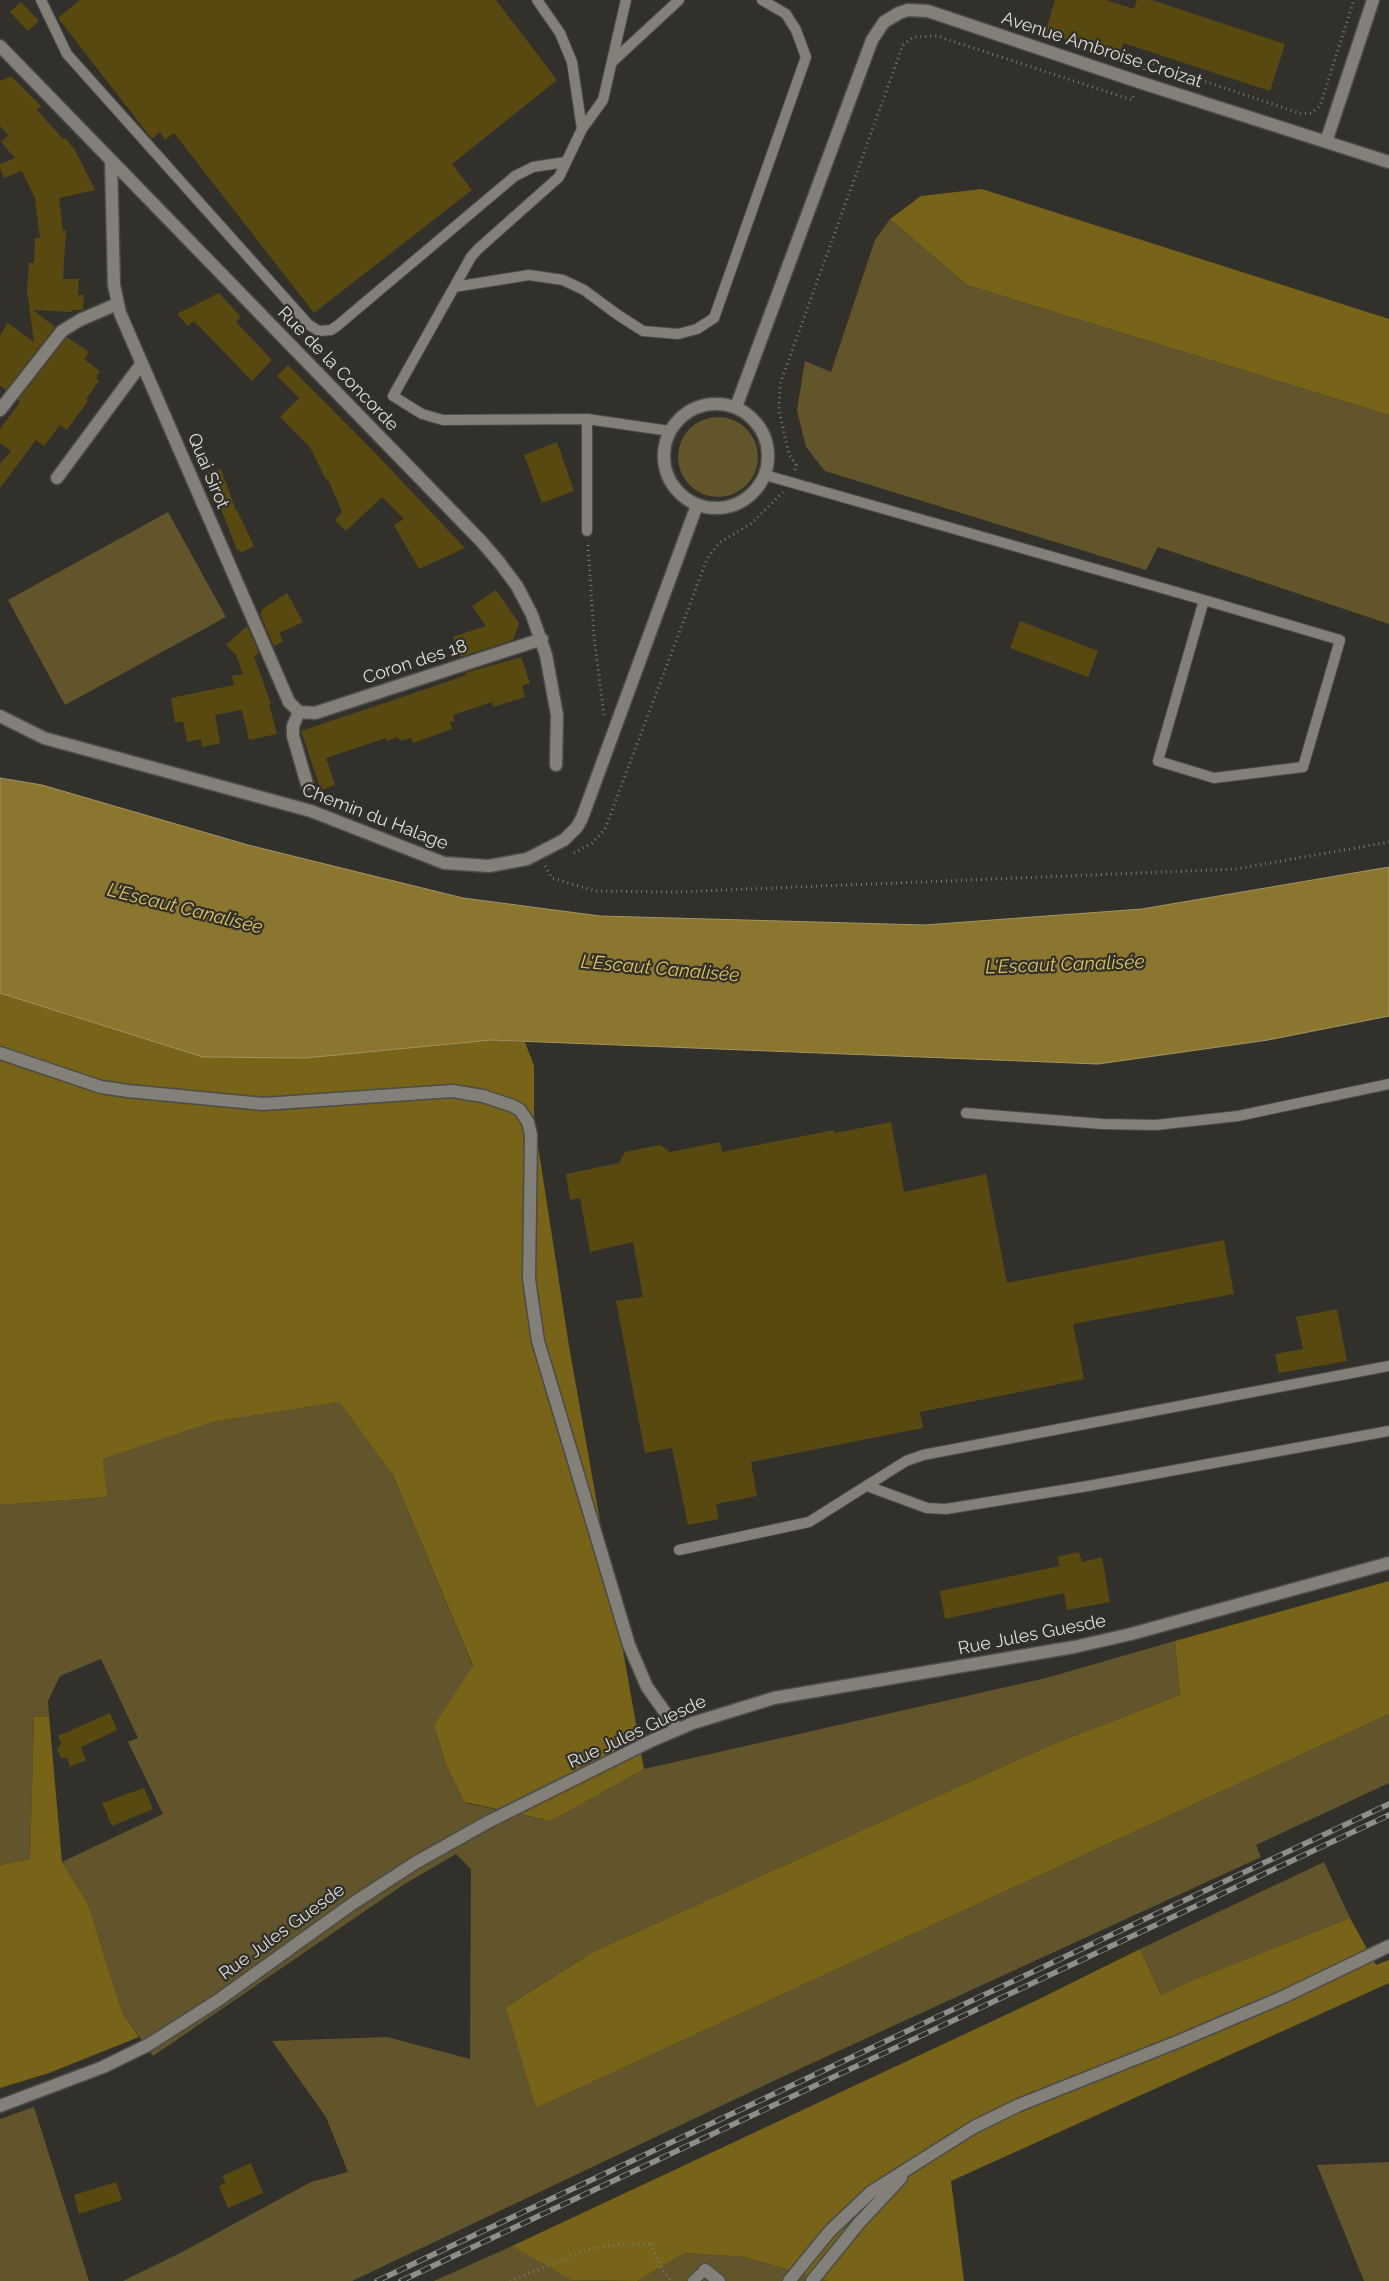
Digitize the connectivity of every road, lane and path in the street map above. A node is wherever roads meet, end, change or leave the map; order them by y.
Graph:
1 (41, 0) edge
2 (537, 0) edge
3 (626, 0) edge
4 (679, 0) edge
5 (762, 0) edge
6 (1354, 0) edge
7 (1373, 0) edge
8 (0, 46) edge
9 (612, 62) junction
10 (1139, 82) junction
11 (582, 129) junction
12 (1326, 142) junction
13 (111, 161) junction
14 (566, 162) junction
15 (1389, 162) edge
16 (454, 287) junction
17 (118, 304) junction
18 (142, 363) junction
19 (736, 407) junction
20 (0, 410) edge
21 (587, 418) junction
22 (670, 431) junction
23 (765, 475) junction
24 (57, 478) dead end
25 (790, 482) junction
26 (697, 505) junction
27 (587, 531) joint
28 (1204, 600) junction
29 (542, 639) junction
30 (299, 712) junction
31 (0, 716) edge
32 (612, 739) junction
33 (556, 764) dead end
34 (307, 784) dead end
35 (1389, 842) edge
36 (538, 855) junction
37 (570, 856) dead end
38 (0, 1053) edge
39 (1389, 1084) edge
40 (966, 1113) dead end
41 (1389, 1366) edge
42 (1389, 1431) edge
43 (867, 1486) junction
44 (679, 1550) dead end
45 (1389, 1563) edge
46 (677, 1729) junction
47 (1389, 1946) edge
48 (0, 2106) edge
49 (915, 2164) junction
50 (704, 2270) joint
51 (510, 2281) edge
52 (672, 2281) edge
53 (693, 2281) edge
54 (719, 2281) edge
55 (790, 2281) edge
56 (812, 2281) edge

1 - 14 lane
2 - 11 lane
3 - 9 lane
4 - 9 lane
5 - 16 lane
6 - 10 path
7 - 12 street
8 - 13 street, Rue de la Concorde
9 - 11 lane
10 - 12 street, Avenue Ambroise Croizat
10 - 19 street, Avenue Ambroise Croizat
10 - 25 path
11 - 14 lane
12 - 15 street, Avenue Ambroise Croizat
13 - 17 street, Quai Sirot
13 - 29 street, Rue de la Concorde
14 - 16 lane
16 - 21 lane
17 - 18 street, Quai Sirot
17 - 20 street
18 - 24 street
18 - 30 street, Quai Sirot
19 - 22 street
19 - 23 street
21 - 22 lane
21 - 27 lane
22 - 26 street
23 - 25 lane
23 - 26 street
25 - 28 lane
25 - 37 path
26 - 32 street, Chemin du Halage
27 - 32 path
28 - 28 lane
29 - 30 street, Coron des 18
29 - 33 street, Rue de la Concorde
30 - 34 street
31 - 36 street, Chemin du Halage
32 - 36 street, Chemin du Halage
35 - 36 path
38 - 46 street
39 - 40 lane
41 - 43 lane
42 - 43 lane
43 - 44 lane
45 - 46 street, Rue Jules Guesde
46 - 48 street, Rue Jules Guesde
47 - 49 street
49 - 55 street
49 - 56 street
50 - 53 lane
50 - 54 street
51 - 52 path

